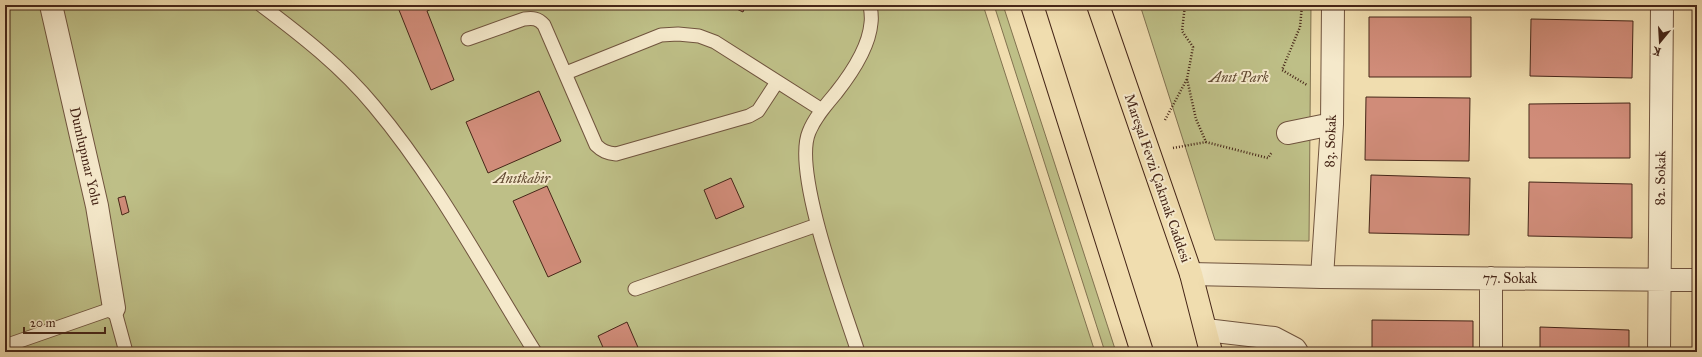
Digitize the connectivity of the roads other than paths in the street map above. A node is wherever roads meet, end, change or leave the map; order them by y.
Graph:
1 (51, 5) edge
2 (261, 5) edge
3 (870, 5) edge
4 (1032, 5) edge
5 (1098, 5) edge
6 (1333, 5) edge
7 (1662, 5) edge
8 (468, 39) dead end
9 (566, 73) junction
10 (777, 82) junction
11 (822, 110) junction
12 (1332, 124) junction
13 (1288, 133) road end
14 (818, 225) junction
15 (1191, 274) junction
16 (1322, 277) junction
17 (1491, 278) junction
18 (1658, 279) junction
19 (1697, 280) edge
20 (635, 289) dead end
21 (114, 308) junction
22 (1206, 330) junction
23 (5, 346) edge
24 (126, 352) edge
25 (535, 352) edge
26 (858, 352) edge
27 (1142, 352) edge
28 (1211, 352) edge
29 (1297, 352) edge
30 (1490, 352) edge
31 (1659, 352) edge

1 - 21 street, Dumlupınar Yolu
2 - 25 lane
3 - 11 lane
4 - 27 main road
5 - 15 main road, Mareşal Fevzi Çakmak Caddesi
6 - 12 street, 83. Sokak
7 - 18 street, 82. Sokak
8 - 9 lane
9 - 10 lane
9 - 10 lane
10 - 11 lane
11 - 14 lane
12 - 13 street
12 - 16 street, 83. Sokak
14 - 20 lane
14 - 26 lane
15 - 16 street, 77. Sokak
15 - 22 main road, Mareşal Fevzi Çakmak Caddesi
16 - 17 street, 77. Sokak
17 - 18 street, 77. Sokak
17 - 30 street
18 - 19 street, 77. Sokak
18 - 31 street, 82. Sokak
21 - 23 lane
21 - 24 lane
22 - 28 main road, Mareşal Fevzi Çakmak Caddesi
22 - 29 street

